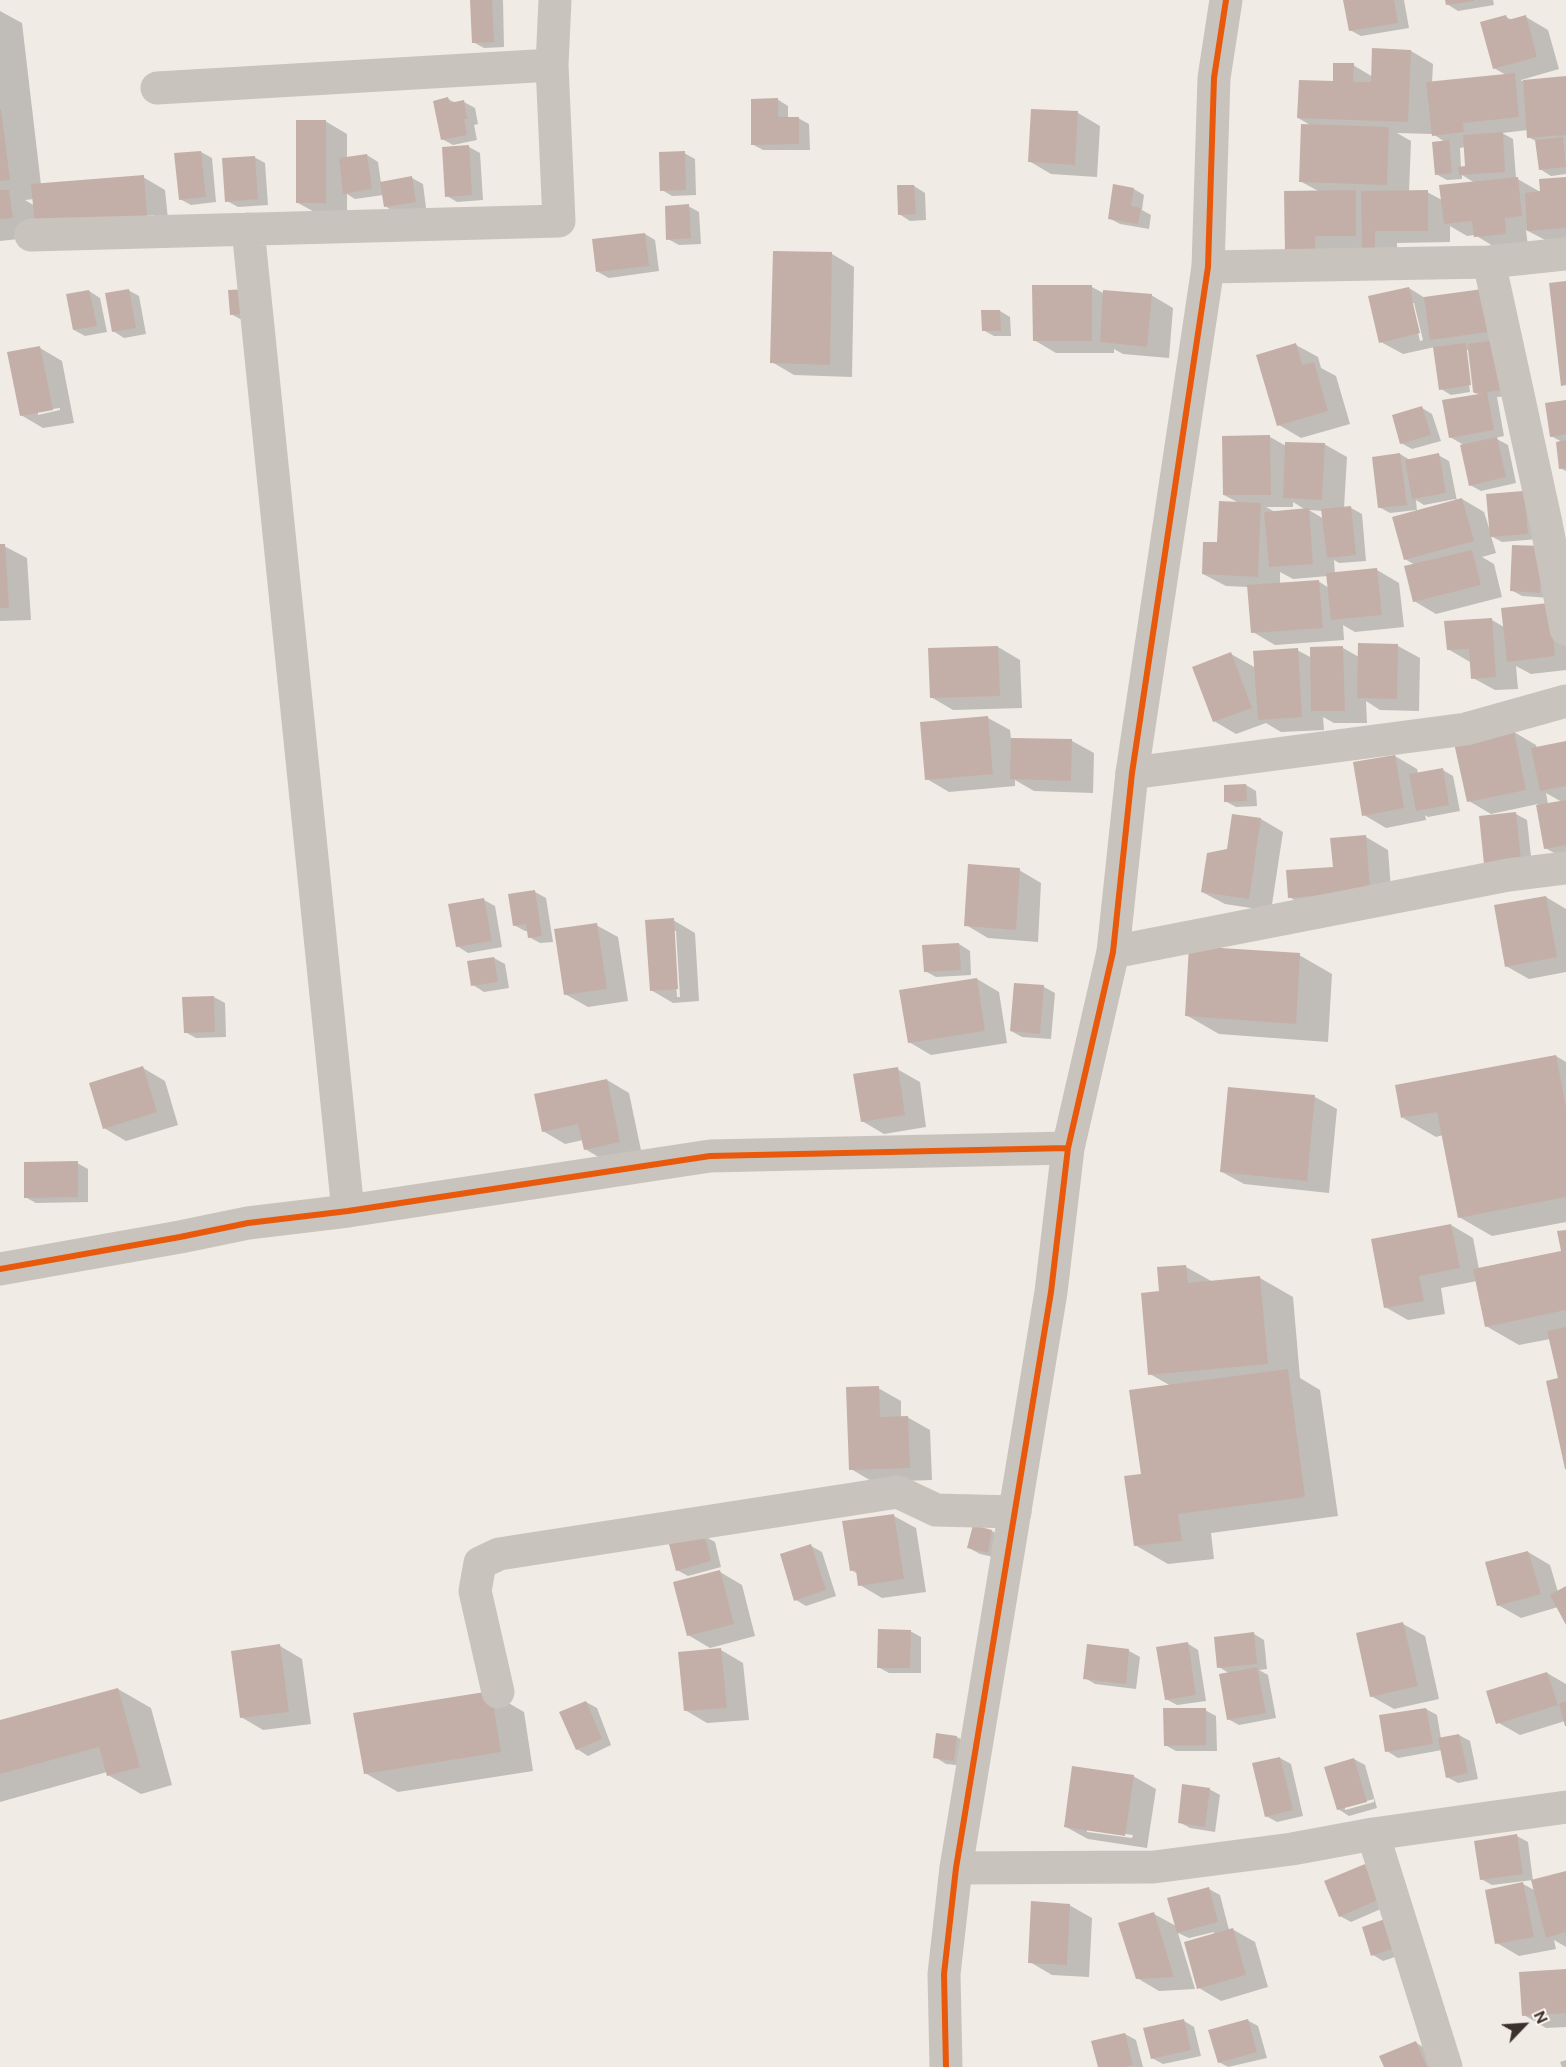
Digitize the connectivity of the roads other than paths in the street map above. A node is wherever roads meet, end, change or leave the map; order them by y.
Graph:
1 (555, 0) edge
2 (1226, 0) edge
3 (552, 65) junction
4 (157, 88) dead end
5 (248, 229) junction
6 (31, 235) dead end
7 (1566, 254) edge
8 (1489, 262) junction
9 (1208, 267) junction
10 (1566, 629) edge
11 (1566, 701) edge
12 (1132, 773) junction
13 (1566, 868) edge
14 (1113, 952) junction
15 (1068, 1148) junction
16 (348, 1211) junction
17 (0, 1269) edge
18 (1015, 1512) junction
19 (498, 1692) dead end
20 (1566, 1807) edge
21 (1373, 1834) junction
22 (956, 1868) junction
23 (946, 2067) edge
24 (1446, 2067) edge

1 - 3 street
2 - 9 street
3 - 4 street
3 - 5 street
5 - 6 street
5 - 16 street
7 - 8 street
8 - 9 street
8 - 10 street
9 - 12 street
11 - 12 street
12 - 14 street
13 - 14 street
14 - 15 street
15 - 16 street
15 - 18 street
16 - 17 street
18 - 19 street
18 - 22 street
20 - 21 street
21 - 22 street
21 - 24 street
22 - 23 street

